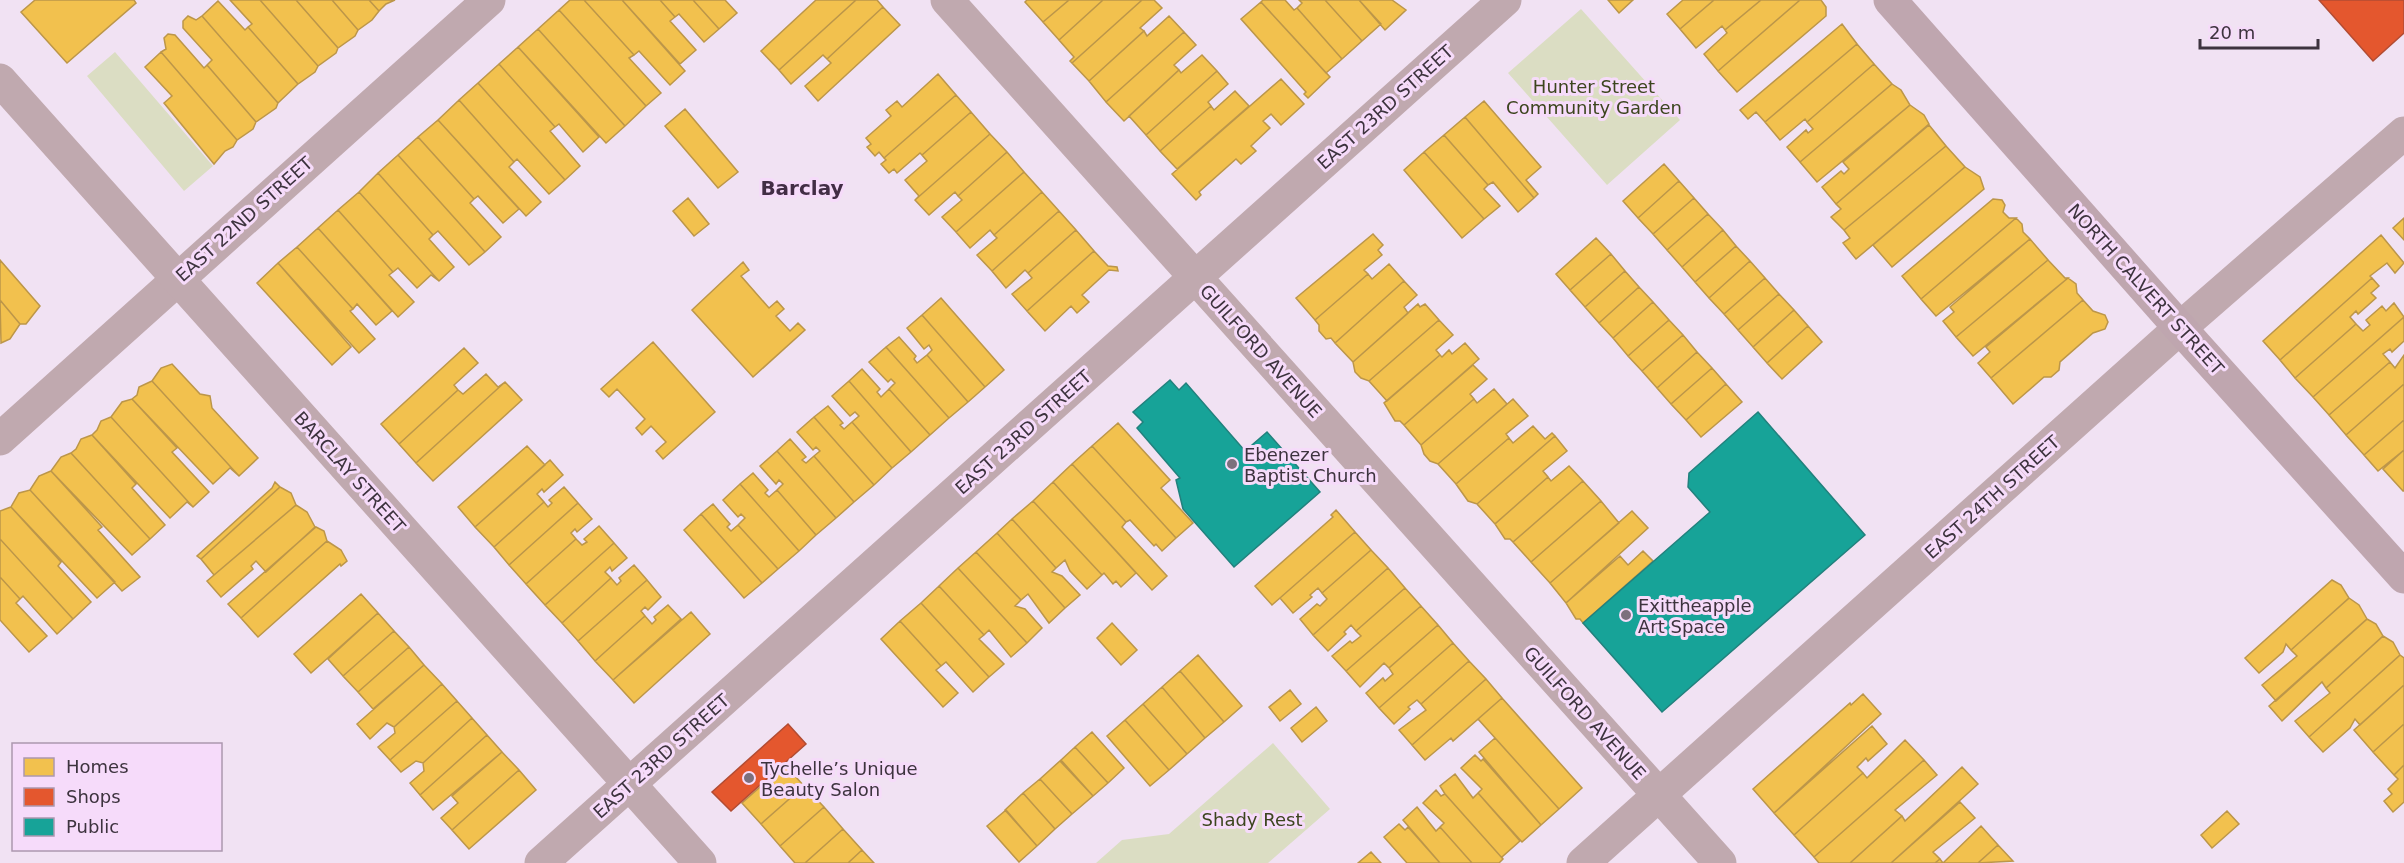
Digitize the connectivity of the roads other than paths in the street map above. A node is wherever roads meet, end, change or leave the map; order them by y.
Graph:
1 (489, 0) edge
2 (947, 0) edge
3 (1504, 0) edge
4 (1890, 0) edge
5 (0, 80) edge
6 (2404, 133) edge
7 (1195, 277) junction
8 (178, 279) junction
9 (2180, 328) junction
10 (0, 438) edge
11 (2404, 577) edge
12 (629, 784) junction
13 (1658, 795) junction
14 (540, 863) edge
15 (700, 863) edge
16 (1583, 863) edge
17 (1720, 863) edge

1 - 8 street, EAST 22ND STREET
2 - 7 street, GUILFORD AVENUE
3 - 7 street, EAST 23RD STREET
4 - 9 main road, NORTH CALVERT STREET
5 - 8 street, BARCLAY STREET
6 - 9 street, EAST 24TH STREET
7 - 12 street, EAST 23RD STREET
7 - 13 street, GUILFORD AVENUE
8 - 10 street, EAST 22ND STREET
8 - 12 street, BARCLAY STREET
9 - 11 main road, NORTH CALVERT STREET
9 - 13 street, EAST 24TH STREET
12 - 14 street, EAST 23RD STREET
12 - 15 street, BARCLAY STREET
13 - 16 street, EAST 24TH STREET
13 - 17 street, GUILFORD AVENUE

